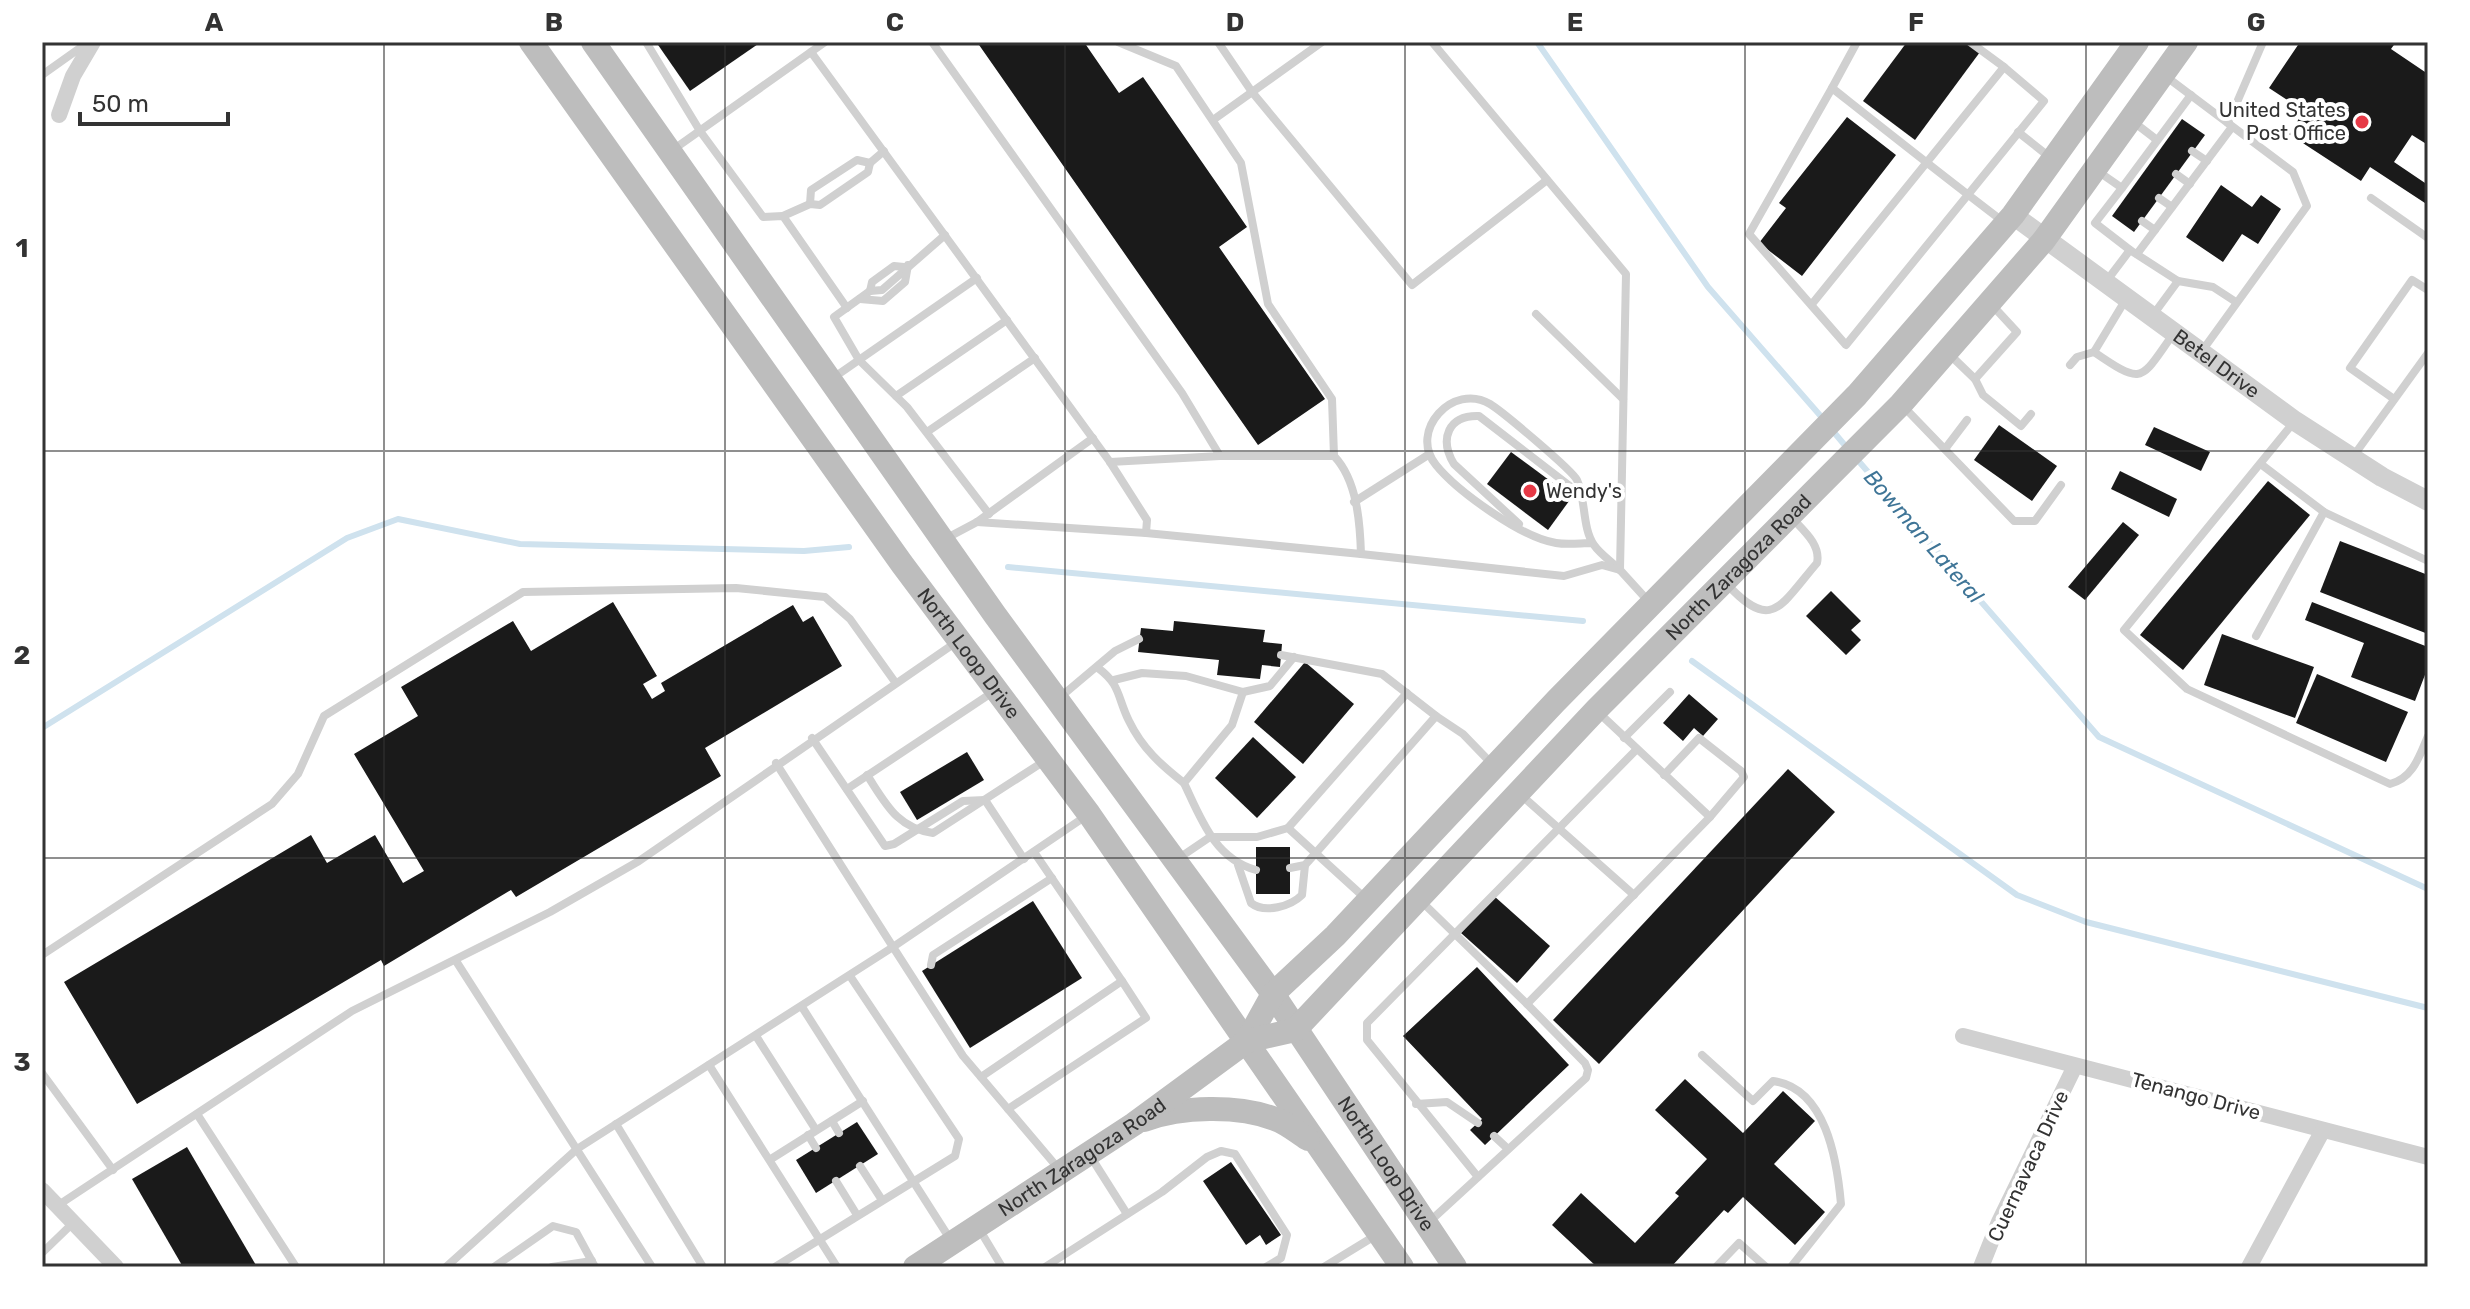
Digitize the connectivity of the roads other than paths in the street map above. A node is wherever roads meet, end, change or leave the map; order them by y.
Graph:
1 (91, 42) edge
2 (531, 42) edge
3 (593, 42) edge
4 (646, 42) edge
5 (825, 42) edge
6 (932, 42) edge
7 (1118, 42) edge
8 (1218, 42) edge
9 (1322, 42) edge
10 (1432, 42) edge
11 (1857, 42) edge
12 (1970, 42) edge
13 (2137, 42) edge
14 (2186, 42) edge
15 (2263, 42) edge
16 (811, 52) junction
17 (2004, 67) junction
18 (2163, 74) junction
19 (42, 75) edge
20 (1832, 88) junction
21 (1252, 92) junction
22 (2191, 95) junction
23 (59, 115) dead end
24 (1213, 120) junction
25 (2131, 120) junction
26 (2230, 125) junction
27 (700, 131) junction
28 (2018, 132) junction
29 (2157, 140) junction
30 (884, 151) junction
31 (2192, 151) dead end
32 (670, 152) junction
33 (2053, 159) junction
34 (2207, 161) junction
35 (870, 163) junction
36 (1927, 163) junction
37 (2095, 169) junction
38 (2176, 174) dead end
39 (1547, 180) junction
40 (2190, 184) junction
41 (2122, 188) junction
42 (1967, 194) junction
43 (2159, 198) dead end
44 (2371, 198) dead end
45 (810, 204) junction
46 (2172, 207) junction
47 (783, 216) junction
48 (2009, 219) junction
49 (2142, 221) dead end
50 (2155, 230) junction
51 (945, 235) junction
52 (2428, 238) edge
53 (2044, 240) junction
54 (2133, 252) junction
55 (906, 265) junction
56 (977, 278) junction
57 (2178, 281) junction
58 (2105, 283) junction
59 (2428, 290) edge
60 (2126, 298) junction
61 (859, 299) junction
62 (2236, 302) junction
63 (1989, 303) junction
64 (1812, 304) junction
65 (847, 308) junction
66 (1536, 314) dead end
67 (2152, 315) junction
68 (1007, 320) junction
69 (2029, 332) dead end
70 (2174, 332) junction
71 (2015, 339) junction
72 (1947, 352) junction
73 (2094, 352) junction
74 (2202, 352) junction
75 (2428, 353) edge
76 (1997, 354) junction
77 (1035, 358) junction
78 (859, 360) junction
79 (2004, 361) dead end
80 (2070, 365) dead end
81 (1983, 370) junction
82 (1990, 377) dead end
83 (1975, 379) junction
84 (830, 380) junction
85 (896, 396) junction
86 (1623, 399) junction
87 (2394, 399) junction
88 (1901, 404) junction
89 (2031, 414) dead end
90 (1967, 420) dead end
91 (2295, 421) junction
92 (927, 432) junction
93 (1093, 438) junction
94 (1945, 449) junction
95 (1428, 455) junction
96 (1220, 456) junction
97 (1334, 456) junction
98 (2352, 459) junction
99 (1110, 462) junction
100 (2262, 465) junction
101 (2061, 485) dead end
102 (1581, 494) junction
103 (2428, 501) edge
104 (1354, 502) junction
105 (2324, 512) junction
106 (989, 514) junction
107 (1740, 516) junction
108 (1791, 517) junction
109 (977, 522) junction
110 (1146, 533) junction
111 (1528, 535) junction
112 (943, 540) junction
113 (1592, 543) junction
114 (1361, 554) junction
115 (2428, 561) edge
116 (1620, 570) junction
117 (1725, 582) junction
118 (1652, 605) junction
119 (995, 615) junction
120 (2256, 636) dead end
121 (1139, 639) dead end
122 (959, 640) junction
123 (1281, 655) dead end
124 (1294, 657) junction
125 (1098, 668) junction
126 (1114, 680) junction
127 (895, 682) junction
128 (996, 690) junction
129 (1243, 692) junction
130 (1670, 692) dead end
131 (1407, 693) junction
132 (1057, 699) junction
133 (1596, 710) junction
134 (1436, 716) junction
135 (2428, 736) edge
136 (812, 738) junction
137 (1624, 738) junction
138 (1636, 750) junction
139 (1047, 759) junction
140 (776, 763) junction
141 (1495, 767) junction
142 (867, 775) junction
143 (1664, 775) junction
144 (1184, 783) junction
145 (847, 789) junction
146 (1519, 794) junction
147 (985, 800) junction
148 (1089, 814) junction
149 (1710, 817) junction
150 (1288, 828) junction
151 (1558, 829) junction
152 (914, 830) junction
153 (1210, 837) junction
154 (1034, 852) junction
155 (1314, 855) junction
156 (1024, 859) junction
157 (1175, 860) junction
158 (1238, 865) junction
159 (1305, 865) junction
160 (1290, 868) dead end
161 (1256, 870) dead end
162 (1052, 878) junction
163 (1634, 895) junction
164 (1418, 898) junction
165 (1367, 901) junction
166 (1456, 934) junction
167 (893, 947) junction
168 (42, 955) edge
169 (456, 961) junction
170 (931, 965) dead end
171 (850, 976) junction
172 (1122, 981) junction
173 (928, 982) dead end
174 (1273, 994) junction
175 (925, 996) junction
176 (1527, 1004) junction
177 (802, 1007) junction
178 (1295, 1030) junction
179 (756, 1036) junction
180 (1963, 1036) dead end
181 (1247, 1041) junction
182 (1702, 1055) dead end
183 (709, 1065) junction
184 (2075, 1066) junction
185 (42, 1073) edge
186 (981, 1077) junction
187 (863, 1101) junction
188 (1416, 1104) junction
189 (1008, 1109) junction
190 (197, 1114) junction
191 (832, 1121) junction
192 (1478, 1123) dead end
193 (616, 1124) junction
194 (1134, 1124) junction
195 (2323, 1130) junction
196 (812, 1133) junction
197 (839, 1133) dead end
198 (1494, 1136) dead end
199 (1317, 1144) junction
200 (816, 1148) dead end
201 (577, 1149) junction
202 (1508, 1149) junction
203 (1089, 1154) junction
204 (2428, 1157) edge
205 (771, 1159) junction
206 (860, 1166) dead end
207 (113, 1170) junction
208 (1061, 1172) junction
209 (1478, 1177) junction
210 (836, 1181) dead end
211 (913, 1182) junction
212 (42, 1190) edge
213 (882, 1200) junction
214 (57, 1206) junction
215 (1127, 1214) junction
216 (857, 1215) junction
217 (73, 1222) junction
218 (1425, 1225) junction
219 (978, 1227) junction
220 (1378, 1233) junction
221 (819, 1239) junction
222 (952, 1243) junction
223 (42, 1253) edge
224 (593, 1264) edge
225 (116, 1267) edge
226 (296, 1267) edge
227 (446, 1267) edge
228 (494, 1267) edge
229 (552, 1267) edge
230 (652, 1267) edge
231 (703, 1267) edge
232 (775, 1267) edge
233 (837, 1267) edge
234 (915, 1267) edge
235 (1002, 1267) edge
236 (1045, 1267) edge
237 (1266, 1267) edge
238 (1324, 1267) edge
239 (1402, 1267) edge
240 (1455, 1267) edge
241 (1716, 1267) edge
242 (1766, 1267) edge
243 (1791, 1267) edge
244 (1981, 1267) edge
245 (2249, 1267) edge

1 - 19 lane
1 - 23 street
2 - 122 main road, North Loop Drive
3 - 32 main road, North Loop Drive
4 - 27 lane
5 - 16 lane
6 - 96 lane
7 - 24 lane
8 - 21 lane
9 - 21 lane
10 - 39 lane
11 - 20 lane
12 - 17 lane
13 - 33 main road, North Zaragoza Road
14 - 18 main road, North Zaragoza Road
15 - 26 lane
16 - 27 lane
16 - 30 lane
17 - 28 lane
17 - 36 lane
18 - 22 lane
18 - 25 main road, North Zaragoza Road
20 - 36 lane
20 - 64 lane
21 - 24 lane
21 - 39 lane
22 - 26 lane
22 - 29 lane
24 - 97 lane
25 - 29 lane
25 - 37 main road, North Zaragoza Road
26 - 34 lane
26 - 62 lane
27 - 32 lane
27 - 47 lane
28 - 33 lane
28 - 42 lane
29 - 41 lane
30 - 35 lane
30 - 51 lane
31 - 34 lane
32 - 84 main road, North Loop Drive
33 - 48 main road, North Zaragoza Road
34 - 40 lane
35 - 45 lane
35 - 45 lane
36 - 42 lane
36 - 64 lane
37 - 41 lane
37 - 53 main road, North Zaragoza Road
38 - 40 lane
39 - 86 lane
40 - 46 lane
41 - 54 lane
42 - 48 lane
42 - 64 lane
43 - 46 lane
44 - 52 lane
45 - 47 lane
46 - 50 lane
47 - 65 lane
48 - 53 street, Betel Drive
48 - 107 main road, North Zaragoza Road
49 - 50 lane
50 - 54 lane
51 - 55 lane
51 - 56 lane
53 - 58 street, Betel Drive
53 - 63 main road, North Zaragoza Road
54 - 57 lane
54 - 58 lane
55 - 61 lane
55 - 61 lane
56 - 68 lane
56 - 78 lane
57 - 62 lane
57 - 67 lane
58 - 60 street, Betel Drive
59 - 87 lane
60 - 67 street, Betel Drive
60 - 73 lane
61 - 65 lane
62 - 74 lane
63 - 71 lane
63 - 72 main road, North Zaragoza Road
65 - 78 lane
66 - 86 lane
67 - 70 street, Betel Drive
68 - 77 lane
68 - 85 lane
69 - 71 lane
70 - 73 lane
70 - 74 street, Betel Drive
71 - 76 lane
72 - 83 lane
72 - 88 main road, North Zaragoza Road
73 - 80 lane
74 - 91 street, Betel Drive
75 - 87 lane
76 - 79 lane
76 - 81 lane
77 - 92 lane
77 - 93 lane
78 - 84 lane
78 - 85 lane
81 - 82 lane
81 - 83 lane
83 - 89 lane
84 - 112 main road, North Loop Drive
85 - 92 lane
86 - 116 lane
87 - 98 lane
88 - 94 lane
88 - 108 main road, North Zaragoza Road
90 - 94 lane
91 - 98 street, Betel Drive
91 - 100 lane
92 - 106 lane
93 - 99 lane
93 - 106 lane
94 - 101 lane
95 - 102 lane
95 - 104 lane
95 - 111 lane
96 - 97 lane
96 - 99 lane
97 - 104 lane
98 - 103 street, Betel Drive
99 - 110 lane
100 - 105 lane
100 - 135 lane
102 - 111 lane
102 - 113 lane
104 - 114 lane
105 - 115 lane
105 - 120 lane
106 - 109 lane
107 - 118 main road, North Zaragoza Road
107 - 133 main road
108 - 117 main road, North Zaragoza Road
108 - 117 lane
109 - 110 lane
109 - 112 lane
110 - 114 lane
111 - 113 lane
112 - 119 main road, North Loop Drive
113 - 116 lane
114 - 116 lane
116 - 118 lane
117 - 133 main road, North Zaragoza Road
118 - 141 main road, North Zaragoza Road
119 - 122 main road
119 - 132 main road, North Loop Drive
121 - 125 lane
122 - 127 lane
122 - 128 main road, North Loop Drive
123 - 124 lane
124 - 129 lane
124 - 131 lane
125 - 126 lane
125 - 132 lane
126 - 129 lane
126 - 144 lane
127 - 136 lane
127 - 168 lane
128 - 139 main road, North Loop Drive
128 - 142 lane
129 - 144 lane
130 - 137 lane
131 - 134 lane
131 - 150 lane
132 - 157 main road, North Loop Drive
133 - 137 lane
133 - 146 main road, North Zaragoza Road
134 - 141 lane
134 - 155 lane
136 - 140 lane
136 - 145 lane
137 - 138 lane
138 - 143 lane
138 - 151 lane
139 - 147 lane
139 - 148 main road, North Loop Drive
140 - 167 lane
140 - 169 lane
141 - 165 main road, North Zaragoza Road
142 - 145 lane
142 - 152 lane
143 - 149 lane
143 - 149 lane
144 - 153 lane
145 - 152 lane
146 - 151 lane
146 - 164 main road, North Zaragoza Road
147 - 152 lane
147 - 156 lane
148 - 154 lane
148 - 181 main road, North Loop Drive
149 - 163 lane
150 - 153 lane
150 - 155 lane
151 - 163 lane
151 - 166 lane
153 - 157 lane
153 - 158 lane
154 - 156 lane
154 - 162 lane
155 - 159 lane
155 - 165 lane
156 - 167 lane
157 - 174 main road, North Loop Drive
158 - 159 lane
158 - 161 lane
159 - 160 lane
162 - 170 lane
162 - 172 lane
163 - 176 lane
164 - 166 lane
164 - 178 main road, North Zaragoza Road
165 - 174 main road, North Zaragoza Road
166 - 176 lane
166 - 188 lane
167 - 171 lane
167 - 175 lane
169 - 190 lane
169 - 201 lane
171 - 177 lane
171 - 211 lane
172 - 186 lane
172 - 189 lane
173 - 175 lane
174 - 178 main road, North Loop Drive
174 - 181 main road, North Zaragoza Road
175 - 186 lane
176 - 202 lane
177 - 179 lane
177 - 187 lane
178 - 181 main road, North Zaragoza Road
178 - 218 main road, North Loop Drive
179 - 183 lane
179 - 196 lane
180 - 184 street, Tenango Drive
181 - 194 main road, North Zaragoza Road
181 - 199 main road, North Loop Drive
182 - 243 lane
183 - 193 lane
183 - 205 lane
184 - 195 street, Tenango Drive
184 - 244 street, Cuernavaca Drive
185 - 207 lane
186 - 189 lane
187 - 191 lane
187 - 211 lane
188 - 192 lane
188 - 209 lane
189 - 208 lane
190 - 207 lane
190 - 226 lane
191 - 196 lane
191 - 197 lane
193 - 201 lane
193 - 231 lane
194 - 199 main road
194 - 203 main road, North Zaragoza Road
195 - 204 street, Tenango Drive
195 - 245 street
196 - 200 lane
196 - 205 lane
198 - 202 lane
199 - 220 main road, North Loop Drive
201 - 227 lane
201 - 230 lane
202 - 209 lane
203 - 208 main road, North Zaragoza Road
203 - 215 lane
205 - 221 lane
206 - 213 lane
207 - 214 lane
208 - 219 main road, North Zaragoza Road
209 - 218 lane
210 - 216 lane
211 - 213 lane
211 - 222 lane
212 - 214 street
213 - 216 lane
214 - 217 street
215 - 236 lane
215 - 237 lane
216 - 221 lane
217 - 223 lane
217 - 225 street
218 - 240 main road, North Loop Drive
219 - 222 main road, North Zaragoza Road
219 - 235 lane
220 - 238 lane
220 - 239 main road, North Loop Drive
221 - 232 lane
221 - 233 lane
222 - 234 main road, North Zaragoza Road
224 - 228 lane
224 - 229 lane
241 - 242 lane

